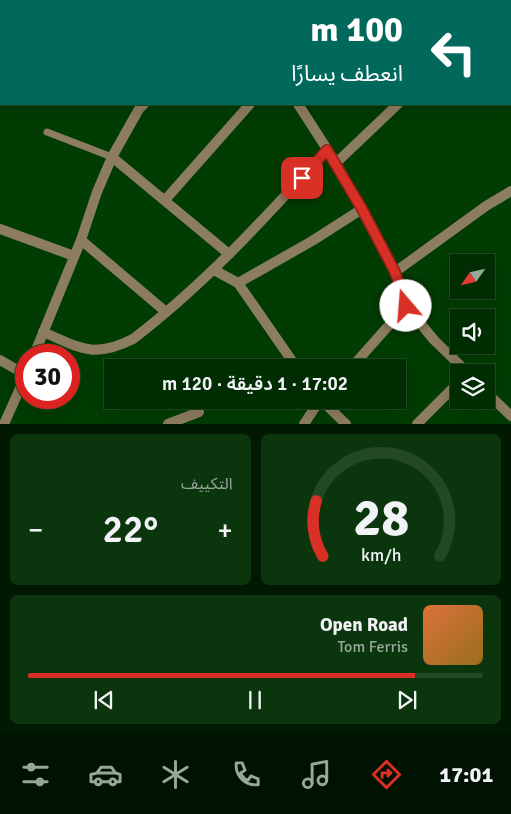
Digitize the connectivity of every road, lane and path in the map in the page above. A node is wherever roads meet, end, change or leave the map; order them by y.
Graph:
1 (143, 105) edge
2 (249, 105) edge
3 (299, 105) edge
4 (397, 105) edge
5 (47, 132) dead end
6 (327, 150) junction
7 (112, 157) junction
8 (336, 163) junction
9 (511, 191) edge
10 (165, 200) junction
11 (362, 209) junction
12 (0, 229) edge
13 (81, 240) junction
14 (229, 254) junction
15 (74, 256) junction
16 (214, 270) junction
17 (395, 272) junction
18 (238, 283) junction
19 (406, 306) junction
20 (166, 312) junction
21 (42, 332) junction
22 (38, 344) edge
23 (292, 359) edge
24 (359, 359) edge
25 (0, 360) edge
26 (459, 364) edge
27 (15, 369) edge
28 (450, 391) edge
29 (15, 400) edge
30 (495, 401) edge
31 (315, 409) edge
32 (330, 409) edge
33 (198, 412) dead end
34 (511, 416) edge
35 (4, 424) edge
36 (168, 424) edge
37 (304, 424) edge
38 (346, 424) edge
39 (417, 424) edge

1 - 7 street
2 - 10 street
3 - 6 street
4 - 8 street
5 - 7 lane
6 - 8 street
6 - 14 street
7 - 10 street
7 - 13 street
8 - 11 street
9 - 17 street
10 - 14 street
11 - 17 street
11 - 18 street
12 - 15 street
13 - 15 street
13 - 20 street
14 - 16 street
15 - 21 street
16 - 18 street
16 - 20 street
17 - 19 street
18 - 23 street
19 - 24 street
19 - 26 street
20 - 21 street
21 - 22 street
25 - 27 street
28 - 39 street
29 - 35 street
30 - 34 street
31 - 37 street
32 - 38 street
33 - 36 street

